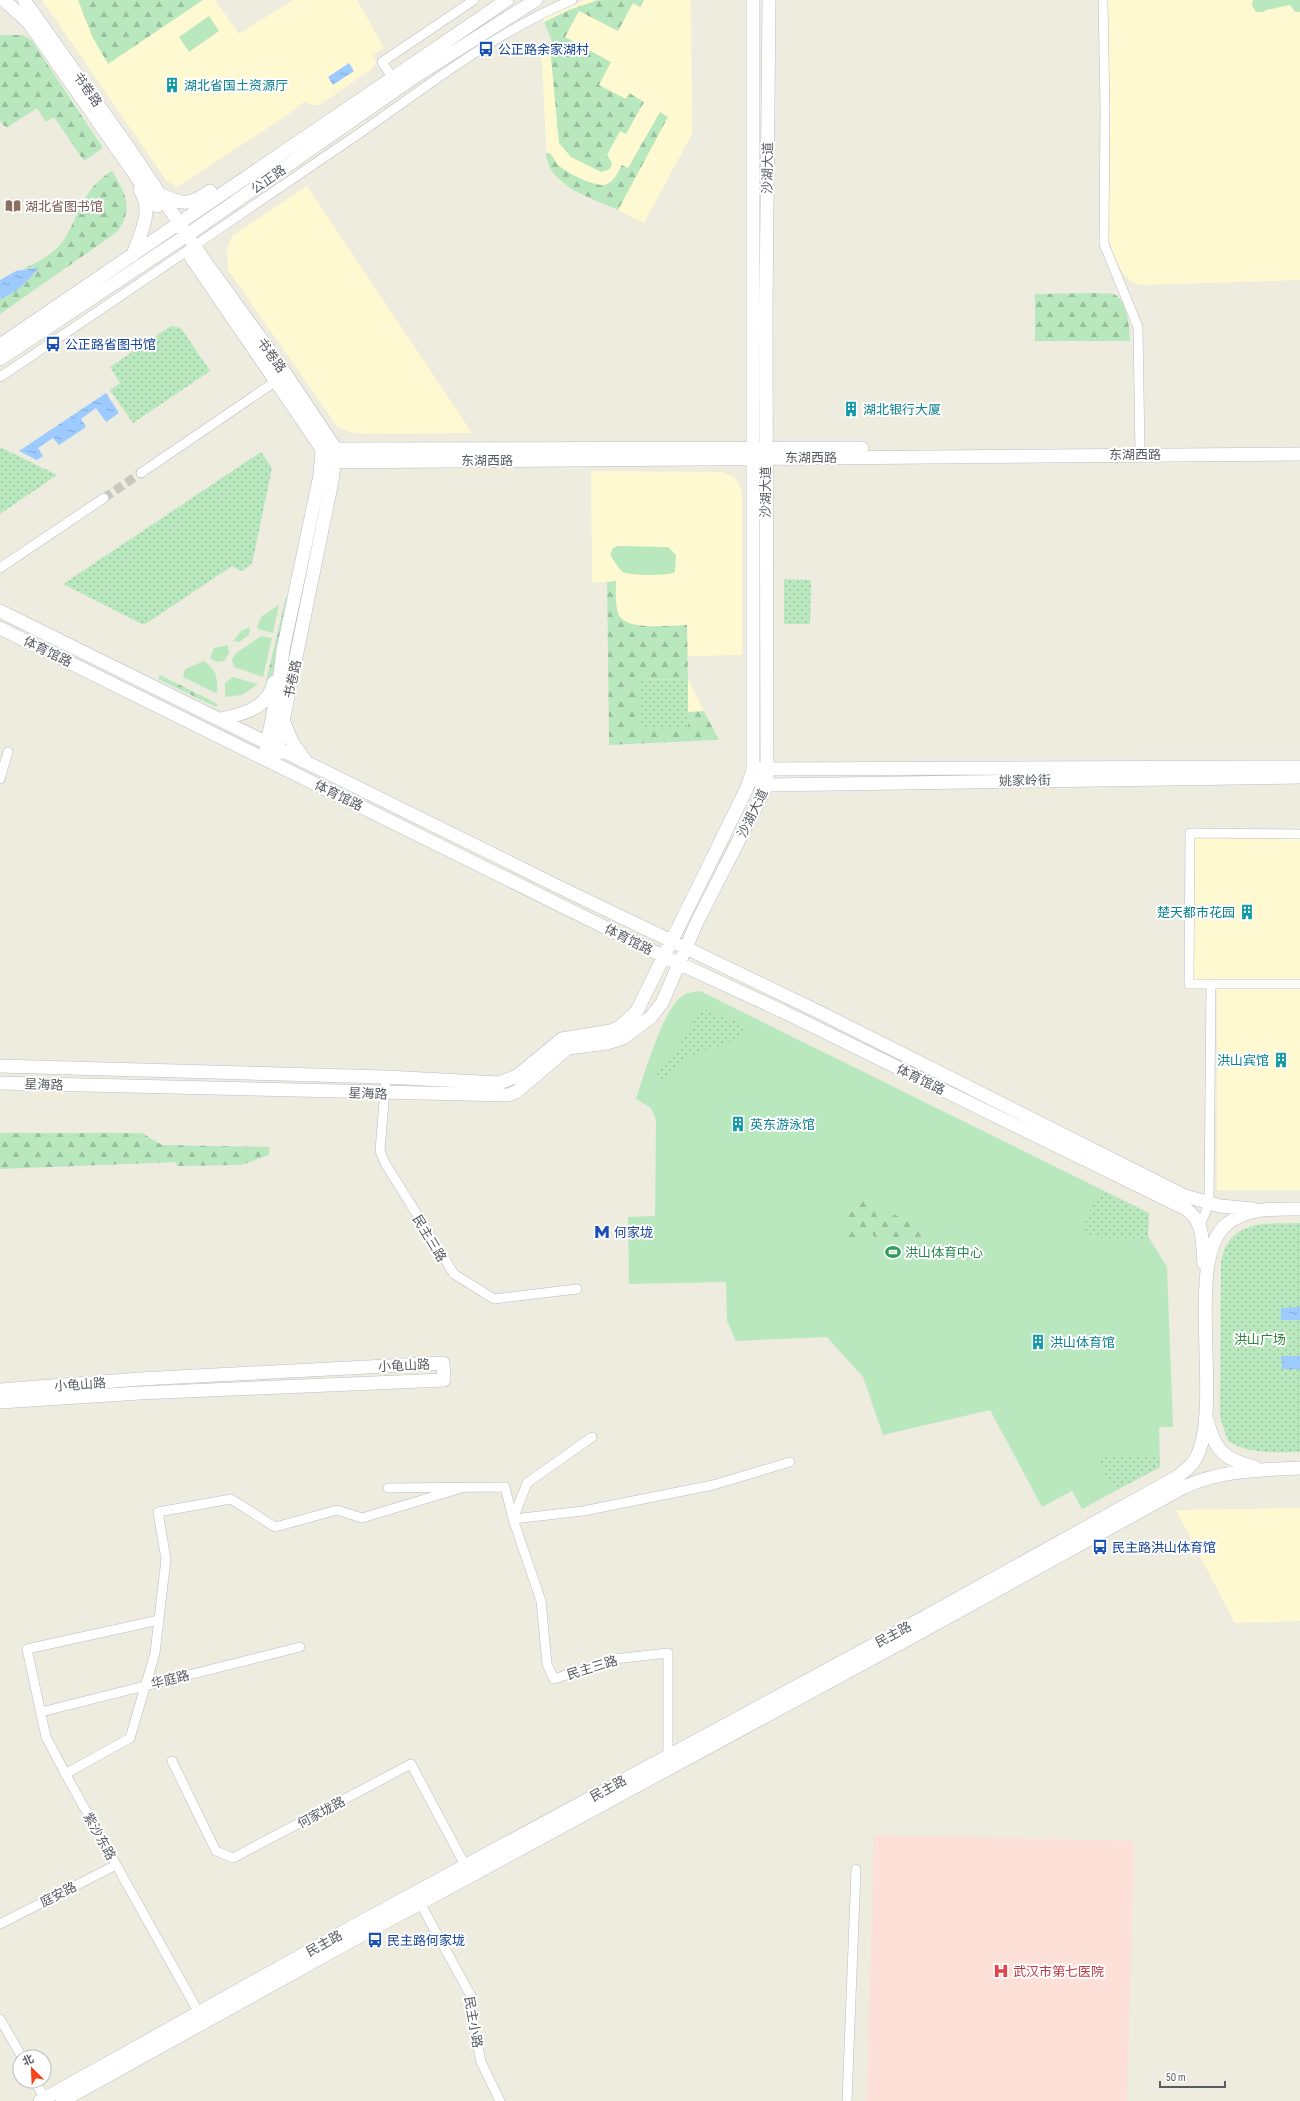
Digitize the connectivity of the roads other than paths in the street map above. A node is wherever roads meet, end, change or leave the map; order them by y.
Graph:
1 (24, 0) edge
2 (474, 0) edge
3 (507, 0) edge
4 (536, 0) edge
5 (572, 0) edge
6 (753, 0) edge
7 (769, 0) edge
8 (1103, 0) edge
9 (6, 5) edge
10 (392, 77) junction
11 (123, 158) junction
12 (257, 170) junction
13 (159, 194) junction
14 (175, 226) junction
15 (183, 237) junction
16 (191, 249) junction
17 (132, 255) junction
18 (0, 346) edge
19 (0, 359) edge
20 (0, 377) edge
21 (276, 381) junction
22 (1300, 448) edge
23 (1140, 451) junction
24 (759, 453) junction
25 (1300, 454) edge
26 (335, 455) junction
27 (322, 456) junction
28 (141, 473) tunnel mouth
29 (104, 498) tunnel mouth
30 (0, 568) edge
31 (0, 612) edge
32 (0, 628) edge
33 (281, 670) junction
34 (221, 719) junction
35 (283, 720) junction
36 (273, 745) junction
37 (8, 752) dead end
38 (269, 760) junction
39 (308, 762) junction
40 (1300, 767) edge
41 (767, 768) junction
42 (752, 774) junction
43 (1300, 776) edge
44 (0, 779) edge
45 (767, 785) junction
46 (1300, 834) edge
47 (671, 942) junction
48 (686, 949) junction
49 (664, 956) junction
50 (679, 964) junction
51 (1211, 984) junction
52 (1300, 984) edge
53 (0, 1066) edge
54 (386, 1077) junction
55 (0, 1083) edge
56 (385, 1094) junction
57 (1210, 1204) junction
58 (1262, 1209) junction
59 (1300, 1209) edge
60 (1200, 1225) junction
61 (1206, 1285) junction
62 (577, 1289) dead end
63 (0, 1390) edge
64 (0, 1402) edge
65 (1205, 1413) junction
66 (592, 1437) dead end
67 (790, 1462) dead end
68 (1300, 1468) edge
69 (1266, 1470) junction
70 (1180, 1482) junction
71 (465, 1487) junction
72 (388, 1488) dead end
73 (513, 1519) junction
74 (159, 1620) junction
75 (300, 1646) dead end
76 (145, 1686) junction
77 (41, 1712) junction
78 (172, 1761) dead end
79 (668, 1762) junction
80 (66, 1774) junction
81 (116, 1865) junction
82 (466, 1865) junction
83 (856, 1869) dead end
84 (420, 1903) junction
85 (0, 1924) edge
86 (199, 2013) junction
87 (0, 2019) edge
88 (17, 2049) edge
89 (39, 2089) edge
90 (44, 2100) edge
91 (62, 2101) edge
92 (500, 2101) edge
93 (847, 2101) edge

1 - 13 main road, 书卷路
2 - 10 street
3 - 10 main road, 公正路
4 - 15 main road, 公正路
5 - 16 street
6 - 24 main road, 沙湖大道
7 - 24 main road, 沙湖大道
8 - 23 street
9 - 11 main road, 书卷路
10 - 12 main road, 公正路
11 - 14 main road, 书卷路
11 - 17 main road
12 - 13 main road
12 - 14 main road, 公正路
13 - 14 main road, 书卷路
14 - 15 main road, 书卷路
14 - 17 main road, 公正路
15 - 16 main road, 书卷路
15 - 19 main road, 公正路
16 - 20 street
16 - 21 main road, 书卷路
16 - 26 main road, 书卷路
17 - 18 main road, 公正路
21 - 27 main road, 书卷路
21 - 28 street
22 - 23 main road, 东湖西路
23 - 24 main road, 东湖西路
23 - 25 main road, 东湖西路
24 - 26 main road, 东湖西路
24 - 41 main road, 沙湖大道
24 - 42 main road, 沙湖大道
26 - 27 main road, 东湖西路
26 - 35 main road, 书卷路
27 - 33 main road, 书卷路
29 - 30 street
31 - 34 main road, 体育馆路
32 - 38 main road, 体育馆路
33 - 34 main road
33 - 36 main road, 书卷路
34 - 36 main road, 体育馆路
35 - 36 main road, 书卷路
35 - 39 main road
36 - 38 main road, 书卷路
36 - 39 main road, 体育馆路
37 - 44 street
38 - 49 main road, 体育馆路
39 - 47 main road, 体育馆路
40 - 41 main road, 姚家岭街
41 - 42 main road, 姚家岭街
41 - 45 main road, 沙湖大道
42 - 45 main road, 姚家岭街
42 - 47 main road, 沙湖大道
43 - 45 main road, 姚家岭街
45 - 48 main road, 沙湖大道
46 - 51 street
47 - 48 main road, 体育馆路
47 - 49 main road, 沙湖大道
48 - 50 main road, 沙湖大道
48 - 57 main road, 体育馆路
49 - 50 main road, 体育馆路
49 - 54 main road, 星海路
50 - 56 main road, 星海路
50 - 60 main road, 体育馆路
51 - 52 street
51 - 57 street
53 - 54 main road, 星海路
54 - 56 street, 民主三路
55 - 56 main road, 星海路
56 - 62 street, 民主三路
57 - 58 main road, 体育馆路
57 - 60 street
58 - 59 main road
58 - 61 main road
60 - 61 main road
61 - 65 main road
63 - 64 main road, 小龟山路
65 - 69 main road
65 - 70 main road
66 - 73 street
67 - 73 street
68 - 69 main road
69 - 70 main road
70 - 79 main road, 民主路
71 - 72 street
71 - 73 street, 民主三路
71 - 74 street
73 - 79 street, 民主三路
74 - 76 street
74 - 77 street, 紫沙东路
75 - 76 street, 华庭路
76 - 77 street, 华庭路
76 - 80 street
77 - 80 street, 紫沙东路
78 - 82 street, 何家垅路
79 - 82 main road, 民主路
79 - 84 main road, 民主路
80 - 81 street, 紫沙东路
81 - 85 street, 庭安路
81 - 86 street, 紫沙东路
82 - 86 main road, 民主路
83 - 93 street
84 - 91 main road, 民主路
84 - 92 street, 民主小路
86 - 90 main road, 民主路
87 - 88 street
89 - 90 street

